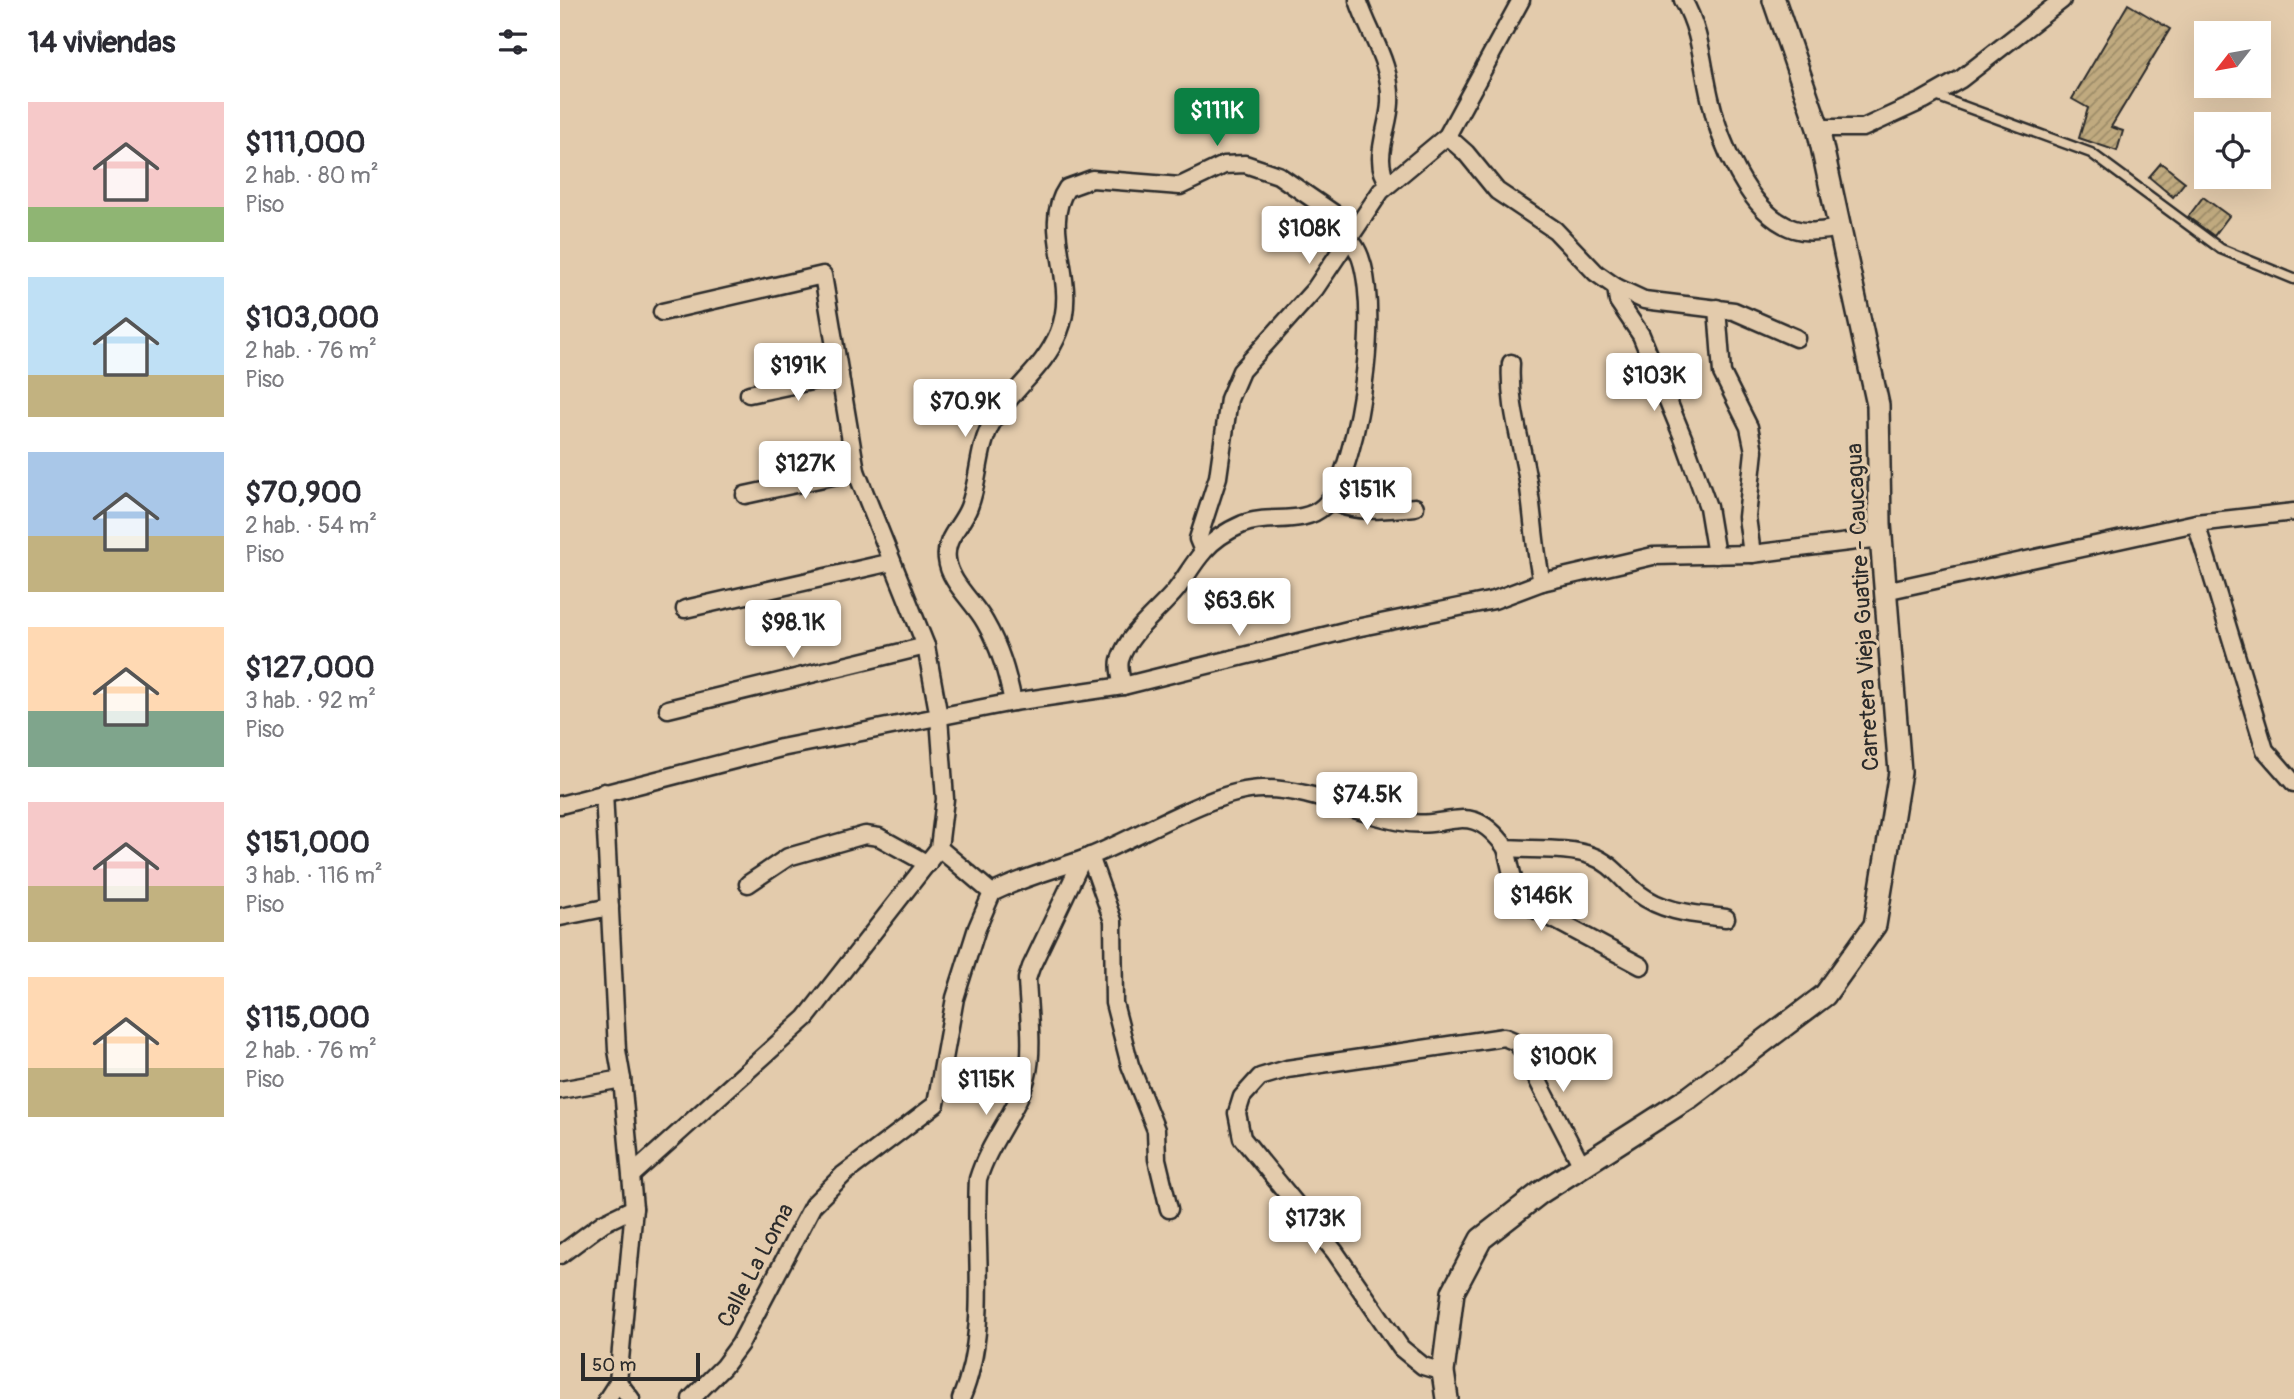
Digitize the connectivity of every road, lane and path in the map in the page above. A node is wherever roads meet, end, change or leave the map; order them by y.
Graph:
1 (1358, 0) edge
2 (1521, 0) edge
3 (1683, 0) edge
4 (1774, 0) edge
5 (2062, 0) edge
6 (1933, 95) junction
7 (1818, 128) junction
8 (1447, 136) junction
9 (1389, 183) junction
10 (1842, 228) junction
11 (1351, 234) junction
12 (2294, 279) edge
13 (1616, 287) junction
14 (1717, 308) junction
15 (662, 312) dead end
16 (1796, 338) dead end
17 (1511, 363) dead end
18 (840, 375) junction
19 (749, 394) dead end
20 (856, 471) junction
21 (745, 495) dead end
22 (1330, 499) junction
23 (1415, 506) dead end
24 (2294, 512) edge
25 (2196, 523) junction
26 (1881, 538) junction
27 (1203, 551) junction
28 (1752, 554) junction
29 (1716, 555) junction
30 (892, 562) junction
31 (1542, 582) junction
32 (1885, 591) junction
33 (685, 609) dead end
34 (926, 646) junction
35 (1123, 686) junction
36 (1013, 702) junction
37 (668, 709) dead end
38 (939, 717) junction
39 (2294, 783) edge
40 (604, 792) junction
41 (560, 805) edge
42 (939, 848) junction
43 (1506, 848) junction
44 (1086, 858) junction
45 (928, 864) junction
46 (748, 884) dead end
47 (992, 893) junction
48 (610, 907) junction
49 (560, 917) edge
50 (1726, 919) dead end
51 (1641, 966) dead end
52 (622, 1079) junction
53 (560, 1090) edge
54 (1583, 1166) junction
55 (632, 1175) junction
56 (634, 1208) junction
57 (1169, 1209) dead end
58 (560, 1255) edge
59 (1443, 1372) junction
60 (618, 1382) junction
61 (607, 1399) edge
62 (631, 1399) edge
63 (691, 1399) edge
64 (961, 1399) edge
65 (1447, 1399) edge

1 - 9 street
2 - 8 street
3 - 10 street
4 - 7 main road, Carretera Vieja Guatire - Caucagua
5 - 6 street
6 - 7 street
6 - 12 lane
7 - 10 main road, Carretera Vieja Guatire - Caucagua
8 - 9 street
8 - 13 street
9 - 11 street
10 - 26 main road, Carretera Vieja Guatire - Caucagua
11 - 22 street
11 - 27 street
11 - 36 street
13 - 14 street
13 - 29 street
14 - 16 street
14 - 28 street
15 - 18 street
17 - 31 street
18 - 19 street
18 - 20 street
20 - 21 street
20 - 30 street
22 - 23 street
22 - 27 street
24 - 25 street
25 - 32 street
25 - 39 street
26 - 28 street
26 - 32 main road, Carretera Vieja Guatire - Caucagua
27 - 35 street
28 - 29 street
29 - 31 street
30 - 33 street
30 - 34 street
31 - 35 street
32 - 54 main road, Carretera Vieja Guatire - Caucagua
34 - 37 street
34 - 38 street
35 - 36 street
36 - 38 street
38 - 40 street
38 - 42 street
40 - 41 street
40 - 48 street
42 - 45 street
42 - 47 street
43 - 44 street
43 - 50 street
43 - 51 street
44 - 47 street
44 - 57 street
44 - 64 street
45 - 46 street
45 - 55 street
47 - 63 street, Calle La Loma
48 - 49 street
48 - 52 street
52 - 53 street
52 - 55 street
54 - 59 main road, Carretera Vieja Guatire - Caucagua
54 - 59 street
55 - 56 street
56 - 58 street
56 - 60 street
59 - 65 main road, Carretera Vieja Guatire - Caucagua
60 - 61 street
60 - 62 street

